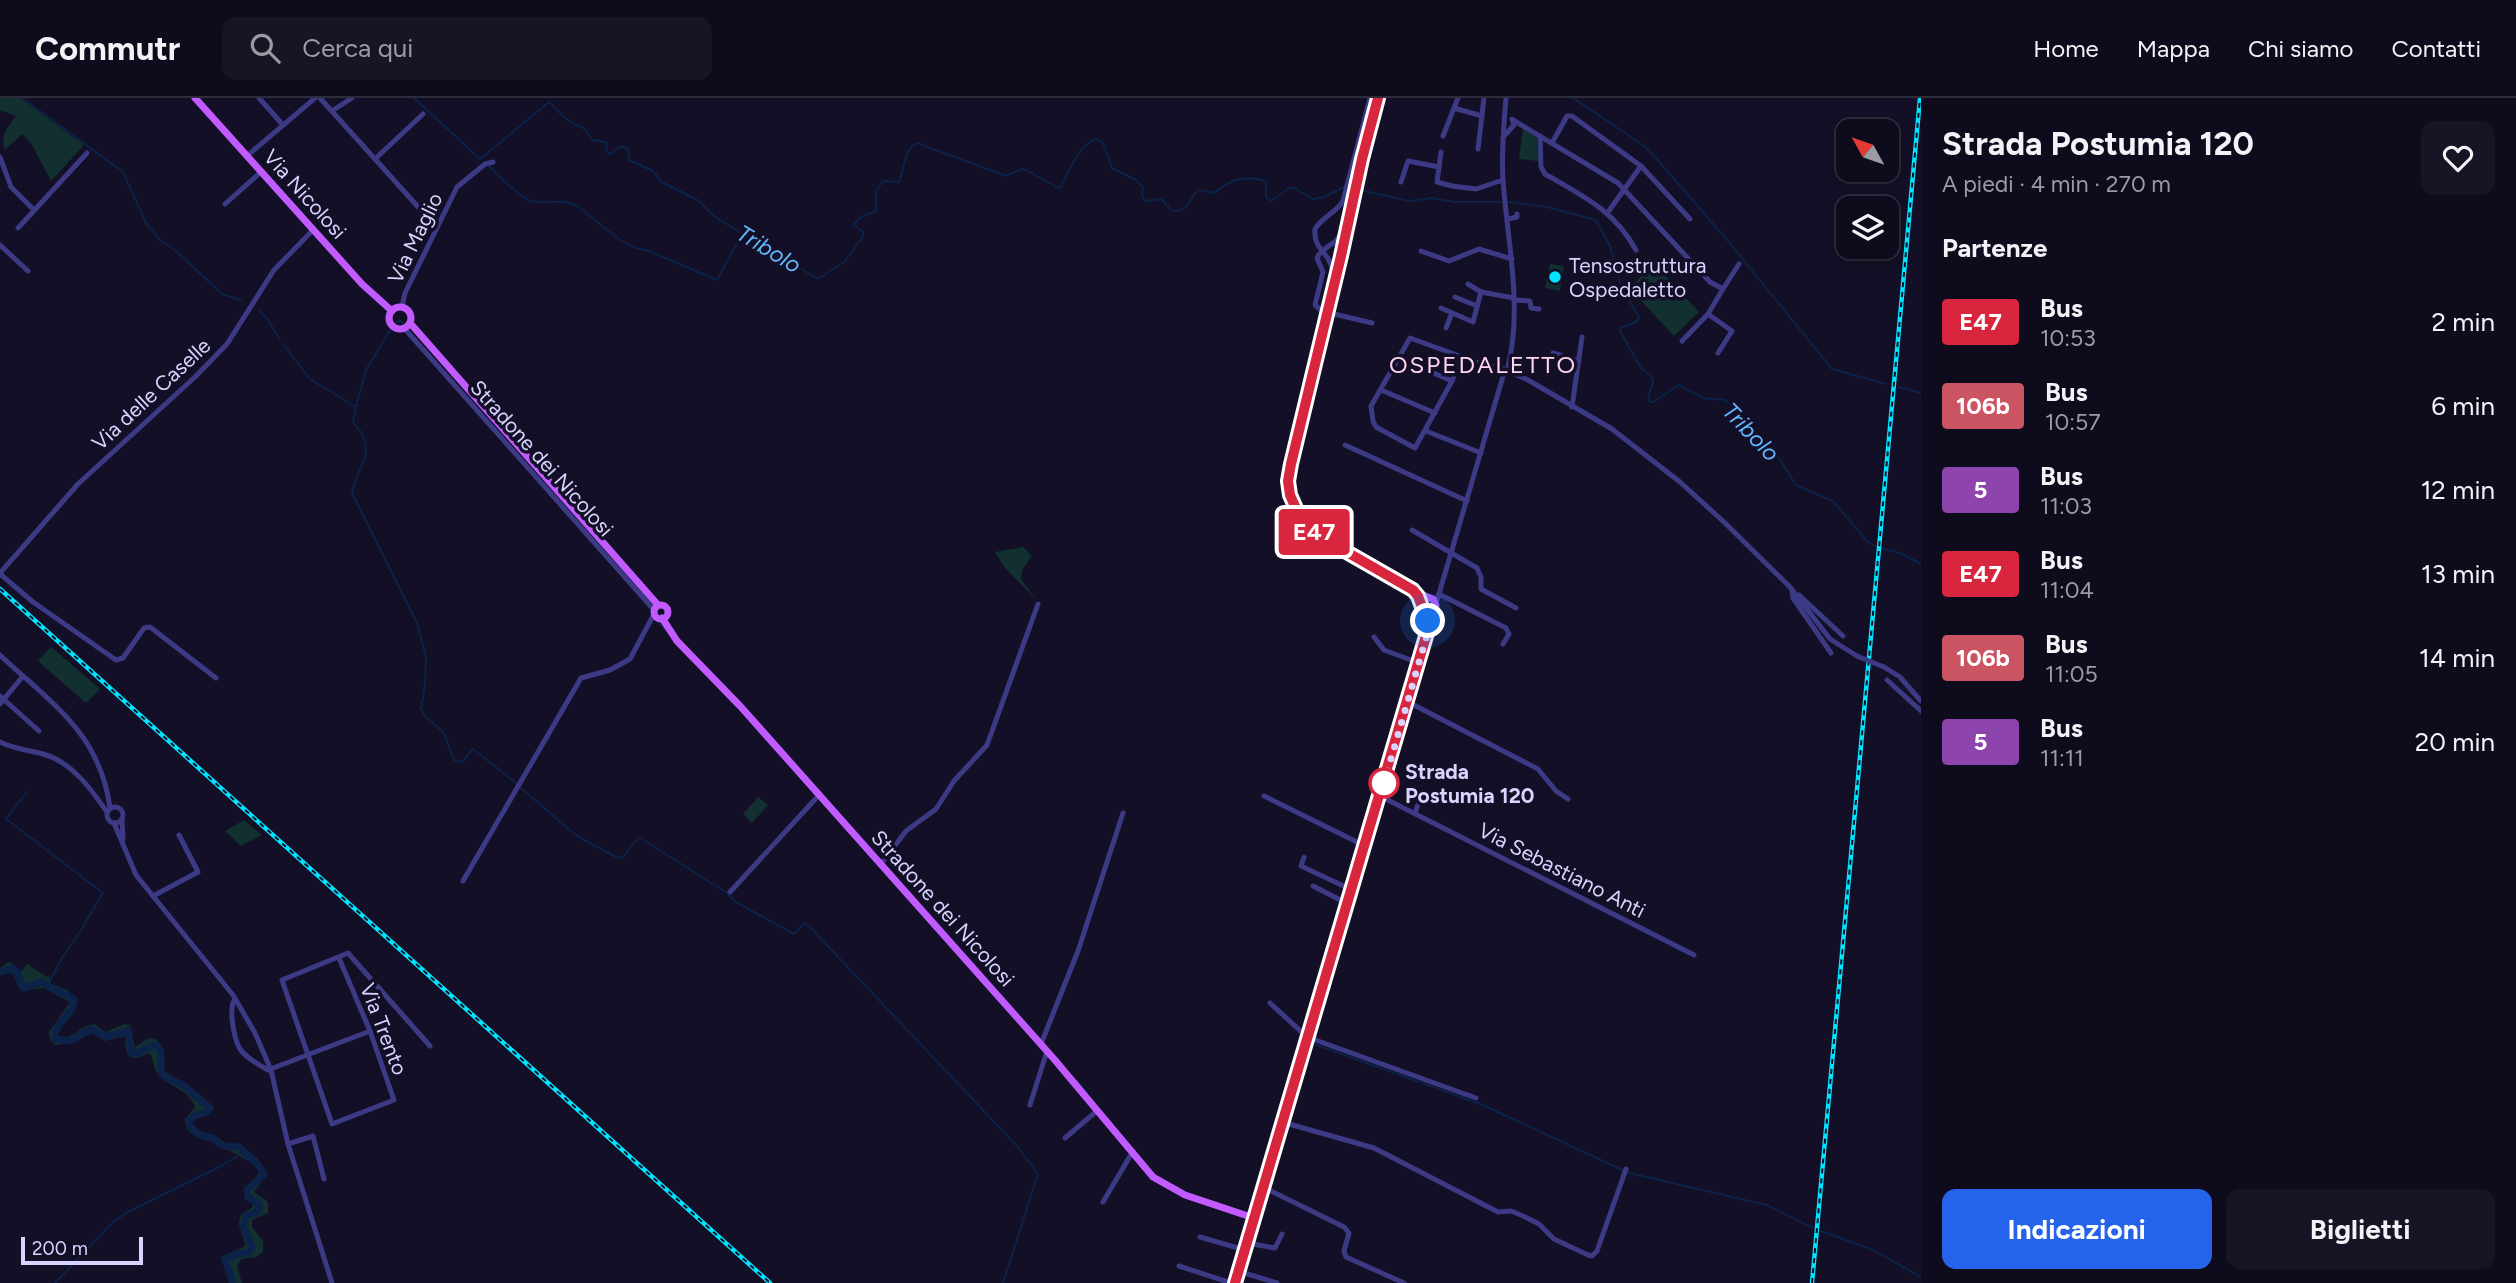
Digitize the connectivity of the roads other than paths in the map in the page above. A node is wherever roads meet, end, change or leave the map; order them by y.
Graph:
1 (195, 98) edge
2 (259, 98) edge
3 (318, 98) edge
4 (352, 98) edge
5 (1370, 98) edge
6 (1378, 98) edge
7 (1458, 98) edge
8 (1484, 98) edge
9 (1506, 98) edge
10 (1454, 108) junction
11 (332, 111) junction
12 (423, 114) dead end
13 (1482, 116) junction
14 (1510, 123) junction
15 (283, 125) junction
16 (1443, 136) dead end
17 (1541, 136) junction
18 (1552, 143) junction
19 (1478, 149) dead end
20 (1441, 152) dead end
21 (87, 153) dead end
22 (247, 156) junction
23 (0, 157) edge
24 (375, 159) junction
25 (1362, 159) junction
26 (493, 162) dead end
27 (1641, 166) junction
28 (1439, 167) junction
29 (261, 172) junction
30 (1503, 180) junction
31 (1401, 182) dead end
32 (1353, 188) junction
33 (1624, 189) junction
34 (225, 204) dead end
35 (34, 210) junction
36 (1352, 210) junction
37 (1608, 212) junction
38 (1519, 216) dead end
39 (1508, 219) junction
40 (1690, 219) dead end
41 (18, 228) dead end
42 (313, 230) junction
43 (435, 230) junction
44 (1316, 239) junction
45 (0, 245) edge
46 (1329, 246) junction
47 (1636, 250) dead end
48 (1421, 251) dead end
49 (1323, 253) junction
50 (1338, 253) junction
51 (1512, 259) junction
52 (1739, 264) dead end
53 (28, 271) dead end
54 (1468, 284) dead end
55 (1723, 289) junction
56 (1481, 292) junction
57 (1455, 298) dead end
58 (1514, 299) junction
59 (1477, 306) junction
60 (402, 307) junction
61 (1327, 308) junction
62 (1441, 308) dead end
63 (1539, 309) dead end
64 (392, 311) junction
65 (1452, 313) junction
66 (1708, 314) junction
67 (1372, 323) dead end
68 (407, 326) junction
69 (1446, 328) dead end
70 (1582, 337) dead end
71 (1682, 341) dead end
72 (1553, 353) dead end
73 (1718, 354) dead end
74 (1461, 357) junction
75 (1399, 358) junction
76 (1579, 361) junction
77 (1507, 370) junction
78 (1452, 381) junction
79 (1381, 390) junction
80 (1572, 407) junction
81 (1435, 413) junction
82 (1426, 431) junction
83 (1345, 445) dead end
84 (1481, 453) junction
85 (1467, 501) junction
86 (1412, 530) dead end
87 (1452, 554) junction
88 (0, 574) edge
89 (1413, 590) junction
90 (1440, 592) junction
91 (1793, 592) junction
92 (1429, 598) junction
93 (1038, 604) dead end
94 (1422, 607) junction
95 (1435, 608) junction
96 (1516, 608) dead end
97 (657, 612) junction
98 (1429, 626) junction
99 (1843, 636) dead end
100 (1374, 637) dead end
101 (1503, 644) dead end
102 (1831, 653) dead end
103 (0, 655) edge
104 (1419, 663) junction
105 (23, 676) junction
106 (216, 678) dead end
107 (1887, 680) dead end
108 (1, 700) edge
109 (1921, 701) edge
110 (1408, 702) junction
111 (1921, 711) edge
112 (39, 731) dead end
113 (0, 742) edge
114 (107, 790) junction
115 (1422, 793) dead end
116 (819, 795) junction
117 (1264, 796) dead end
118 (1380, 796) junction
119 (1568, 799) dead end
120 (119, 807) junction
121 (108, 810) junction
122 (1123, 813) dead end
123 (1415, 813) junction
124 (122, 819) junction
125 (114, 823) junction
126 (179, 835) dead end
127 (123, 846) junction
128 (1365, 846) junction
129 (1304, 858) dead end
130 (881, 864) junction
131 (463, 881) dead end
132 (1313, 886) dead end
133 (1352, 890) junction
134 (730, 891) dead end
135 (153, 896) junction
136 (1348, 904) junction
137 (1694, 956) dead end
138 (339, 958) junction
139 (235, 999) junction
140 (1270, 1003) dead end
141 (370, 1031) junction
142 (1307, 1037) junction
143 (430, 1046) dead end
144 (1044, 1047) junction
145 (309, 1054) junction
146 (271, 1070) junction
147 (1476, 1098) dead end
148 (1030, 1105) dead end
149 (1098, 1110) junction
150 (1282, 1122) junction
151 (1065, 1138) dead end
152 (288, 1144) junction
153 (1133, 1151) junction
154 (1626, 1169) dead end
155 (324, 1179) dead end
156 (1264, 1187) junction
157 (1102, 1202) dead end
158 (1254, 1218) junction
159 (1282, 1234) dead end
160 (1200, 1237) dead end
161 (1246, 1246) junction
162 (1179, 1266) dead end
163 (1238, 1271) junction
164 (332, 1283) edge
165 (1233, 1283) edge
166 (1277, 1283) edge
167 (1404, 1283) edge

1 - 22 main road, Via Nicolosi
2 - 15 street
3 - 11 street
3 - 15 street
4 - 11 street
5 - 44 street
6 - 25 main road
7 - 10 street
8 - 13 street
9 - 14 street
10 - 13 street
10 - 16 street
11 - 24 street
12 - 24 street
13 - 19 street
14 - 17 street
14 - 30 street
15 - 22 street
17 - 18 street
17 - 37 street
18 - 27 street
18 - 33 street
20 - 28 street
21 - 35 street
22 - 29 main road, Via Nicolosi
23 - 35 street
24 - 43 street
25 - 32 main road
25 - 36 main road
26 - 43 street, Via Maglio
27 - 33 street
27 - 40 street
28 - 30 street
28 - 31 street
29 - 34 street
29 - 42 main road, Via Nicolosi
30 - 39 street
32 - 46 street
32 - 50 main road
33 - 37 street
33 - 55 street
35 - 41 street
36 - 50 street
36 - 61 main road
37 - 47 street
38 - 39 street
39 - 51 street
42 - 64 main road, Via Nicolosi
42 - 88 street, Via delle Caselle
43 - 60 street, Via Maglio
44 - 46 street
44 - 49 street
45 - 53 street
46 - 49 street
46 - 50 street
48 - 51 street
49 - 50 street
49 - 61 street
49 - 61 street
50 - 61 main road
51 - 58 street
52 - 55 street
54 - 56 street
55 - 66 street
56 - 58 street
56 - 59 street
57 - 59 street
58 - 63 street
58 - 77 street
59 - 65 street
60 - 64 main road
60 - 68 main road, Stradone dei Nicolosi
61 - 67 street
61 - 89 main road
62 - 65 street
64 - 68 main road, Stradone dei Nicolosi
65 - 69 street
66 - 71 street
66 - 73 street
68 - 97 main road, Stradone dei Nicolosi
70 - 76 street
72 - 76 street
74 - 75 street
74 - 77 street
74 - 78 street
75 - 78 street
75 - 79 street
76 - 80 street
77 - 80 street
77 - 84 street
78 - 81 street
79 - 81 street
79 - 82 street
80 - 91 street
81 - 82 street
82 - 84 street
83 - 85 street
84 - 85 street
85 - 87 street
86 - 87 street
87 - 90 street
87 - 96 street
88 - 106 street, Via delle Caselle
89 - 92 main road
89 - 94 main road
90 - 92 street
90 - 95 street
90 - 101 street
91 - 99 street
91 - 102 street
91 - 109 street, bridge
92 - 94 main road
92 - 95 main road
93 - 130 street
94 - 95 main road
94 - 98 main road
95 - 98 main road
97 - 116 main road, Stradone dei Nicolosi
97 - 131 street
98 - 104 main road
100 - 104 street
103 - 105 street
104 - 110 main road
105 - 108 street
105 - 114 street
107 - 111 street
108 - 112 street
110 - 118 main road
110 - 119 street
113 - 121 street
114 - 120 street
114 - 121 street
115 - 123 street
116 - 130 main road, Stradone dei Nicolosi
116 - 134 street
117 - 128 street
118 - 123 street, Via Sebastiano Anti
118 - 128 main road
120 - 121 street
120 - 124 street
121 - 125 street
122 - 144 street
123 - 137 street, Via Sebastiano Anti
124 - 125 street
124 - 127 street
125 - 127 street
126 - 135 street
127 - 135 street
128 - 133 main road
129 - 133 street
130 - 144 main road, Stradone dei Nicolosi
132 - 136 street
133 - 136 main road
135 - 139 street
136 - 142 main road
138 - 141 street, Via Trento
138 - 143 street
138 - 145 street
139 - 146 street
139 - 146 street
140 - 142 street
141 - 145 street
141 - 145 street, Via Trento
142 - 147 street
142 - 150 main road
144 - 148 street
144 - 149 main road, Stradone dei Nicolosi
145 - 146 street
146 - 152 street
149 - 151 street
149 - 153 main road, Stradone dei Nicolosi
150 - 154 street
150 - 156 main road
152 - 155 street
152 - 164 street
153 - 157 street
153 - 158 main road, Stradone dei Nicolosi
156 - 158 main road
156 - 167 street
158 - 161 main road
159 - 161 street
160 - 161 street
161 - 163 main road
162 - 165 street
163 - 165 main road
163 - 166 street

